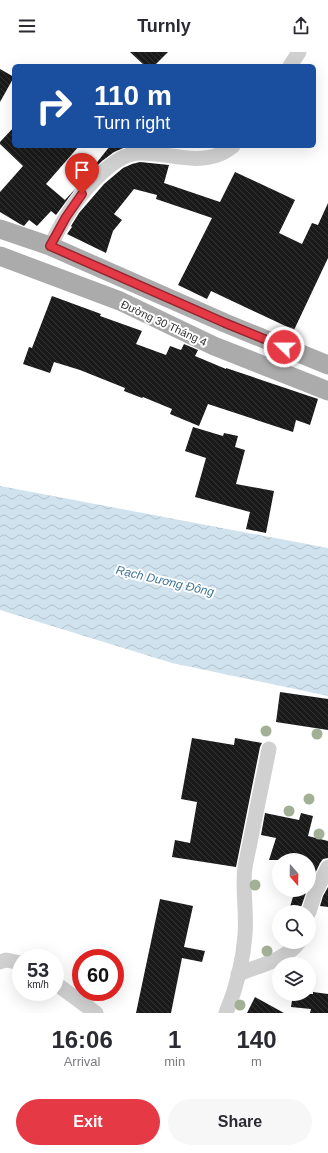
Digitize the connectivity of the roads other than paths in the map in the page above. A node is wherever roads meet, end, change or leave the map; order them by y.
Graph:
1 (230, 148) edge
2 (0, 229) edge
3 (50, 246) junction
4 (0, 256) edge
5 (225, 323) junction
6 (214, 346) junction
7 (328, 365) edge
8 (328, 391) edge
9 (269, 749) dead end
10 (328, 867) edge
11 (311, 905) edge
12 (294, 949) edge
13 (12, 961) edge
14 (0, 962) edge
15 (238, 974) junction
16 (64, 990) edge
17 (96, 1013) edge
18 (226, 1013) edge

1 - 3 street
2 - 3 main road
3 - 5 main road
4 - 6 main road, Đường 30 Tháng 4
5 - 6 main road
5 - 7 main road
6 - 8 main road, Đường 30 Tháng 4
9 - 15 street
10 - 11 street
12 - 15 street
13 - 14 street
15 - 18 street
16 - 17 street

